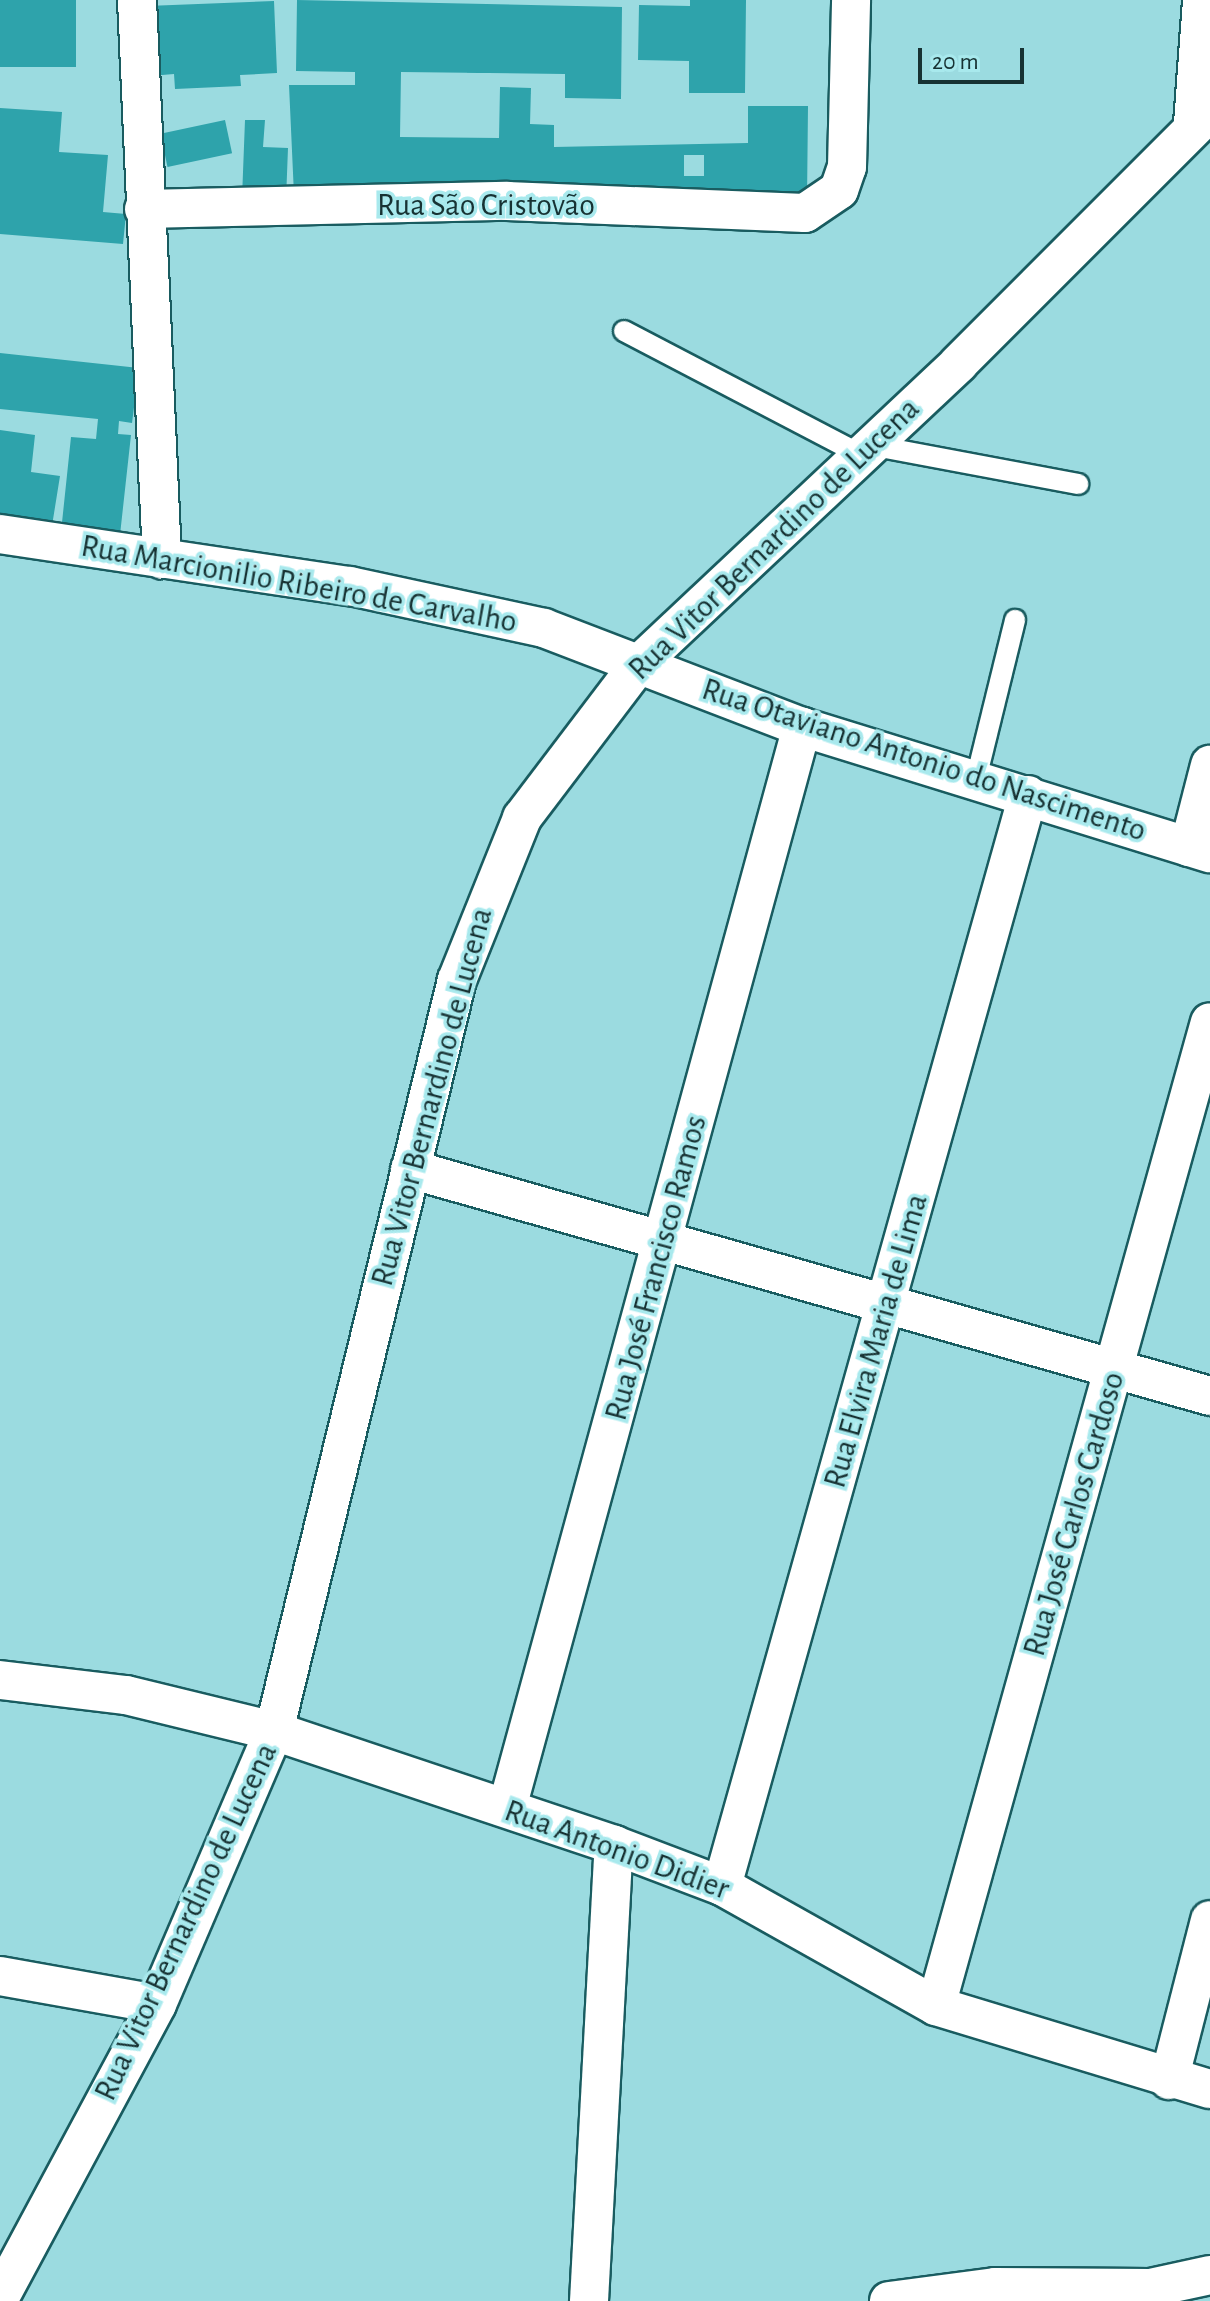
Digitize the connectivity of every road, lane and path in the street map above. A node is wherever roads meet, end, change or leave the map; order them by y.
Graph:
1 (137, 0) edge
2 (851, 0) edge
3 (1202, 0) edge
4 (1202, 118) edge
5 (144, 209) junction
6 (624, 331) dead end
7 (862, 449) junction
8 (1078, 484) dead end
9 (0, 534) edge
10 (162, 559) junction
11 (1015, 620) dead end
12 (639, 664) junction
13 (802, 727) junction
14 (1210, 765) edge
15 (976, 779) junction
16 (1028, 795) junction
17 (1199, 850) edge
18 (1210, 1022) edge
19 (410, 1169) junction
20 (663, 1246) junction
21 (887, 1305) junction
22 (1115, 1368) junction
23 (1210, 1396) edge
24 (0, 1680) edge
25 (274, 1731) junction
26 (507, 1808) junction
27 (614, 1845) junction
28 (722, 1886) junction
29 (1210, 1920) edge
30 (0, 1976) edge
31 (157, 2004) junction
32 (936, 2006) junction
33 (1169, 2080) junction
34 (1210, 2089) edge
35 (1210, 2275) edge
36 (1149, 2294) edge
37 (0, 2297) edge
38 (589, 2301) edge
39 (889, 2301) edge

1 - 5 street
2 - 5 street, Rua São Cristovão
3 - 4 street
4 - 7 street, Rua Vitor Bernardino de Lucena
5 - 10 street
6 - 7 lane
7 - 8 lane
7 - 12 street, Rua Vitor Bernardino de Lucena
9 - 10 street, Rua Marcionilio Ribeiro de Carvalho
10 - 12 street, Rua Marcionilio Ribeiro de Carvalho
11 - 15 lane
12 - 13 street, Rua Otaviano Antonio do Nascimento
12 - 19 street, Rua Vitor Bernardino de Lucena
13 - 15 street, Rua Otaviano Antonio do Nascimento
13 - 20 street, Rua José Francisco Ramos
14 - 17 street
15 - 16 street, Rua Otaviano Antonio do Nascimento
16 - 17 street, Rua Otaviano Antonio do Nascimento
16 - 21 street, Rua Elvira Maria de Lima
18 - 22 street, Rua José Carlos Cardoso
19 - 20 street
19 - 25 street, Rua Vitor Bernardino de Lucena
20 - 21 street
20 - 26 street, Rua José Francisco Ramos
21 - 22 street
21 - 28 street, Rua Elvira Maria de Lima
22 - 23 street
22 - 32 street, Rua José Carlos Cardoso
24 - 25 street, Rua Antonio Didier
25 - 26 street, Rua Antonio Didier
25 - 31 street, Rua Vitor Bernardino de Lucena
26 - 27 street, Rua Antonio Didier
27 - 28 street, Rua Antonio Didier
27 - 38 street
28 - 32 street, Rua Antonio Didier
29 - 33 street
30 - 31 street
31 - 37 street, Rua Vitor Bernardino de Lucena
32 - 33 street, Rua Antonio Didier
33 - 34 street, Rua Antonio Didier
35 - 36 street
36 - 39 street

